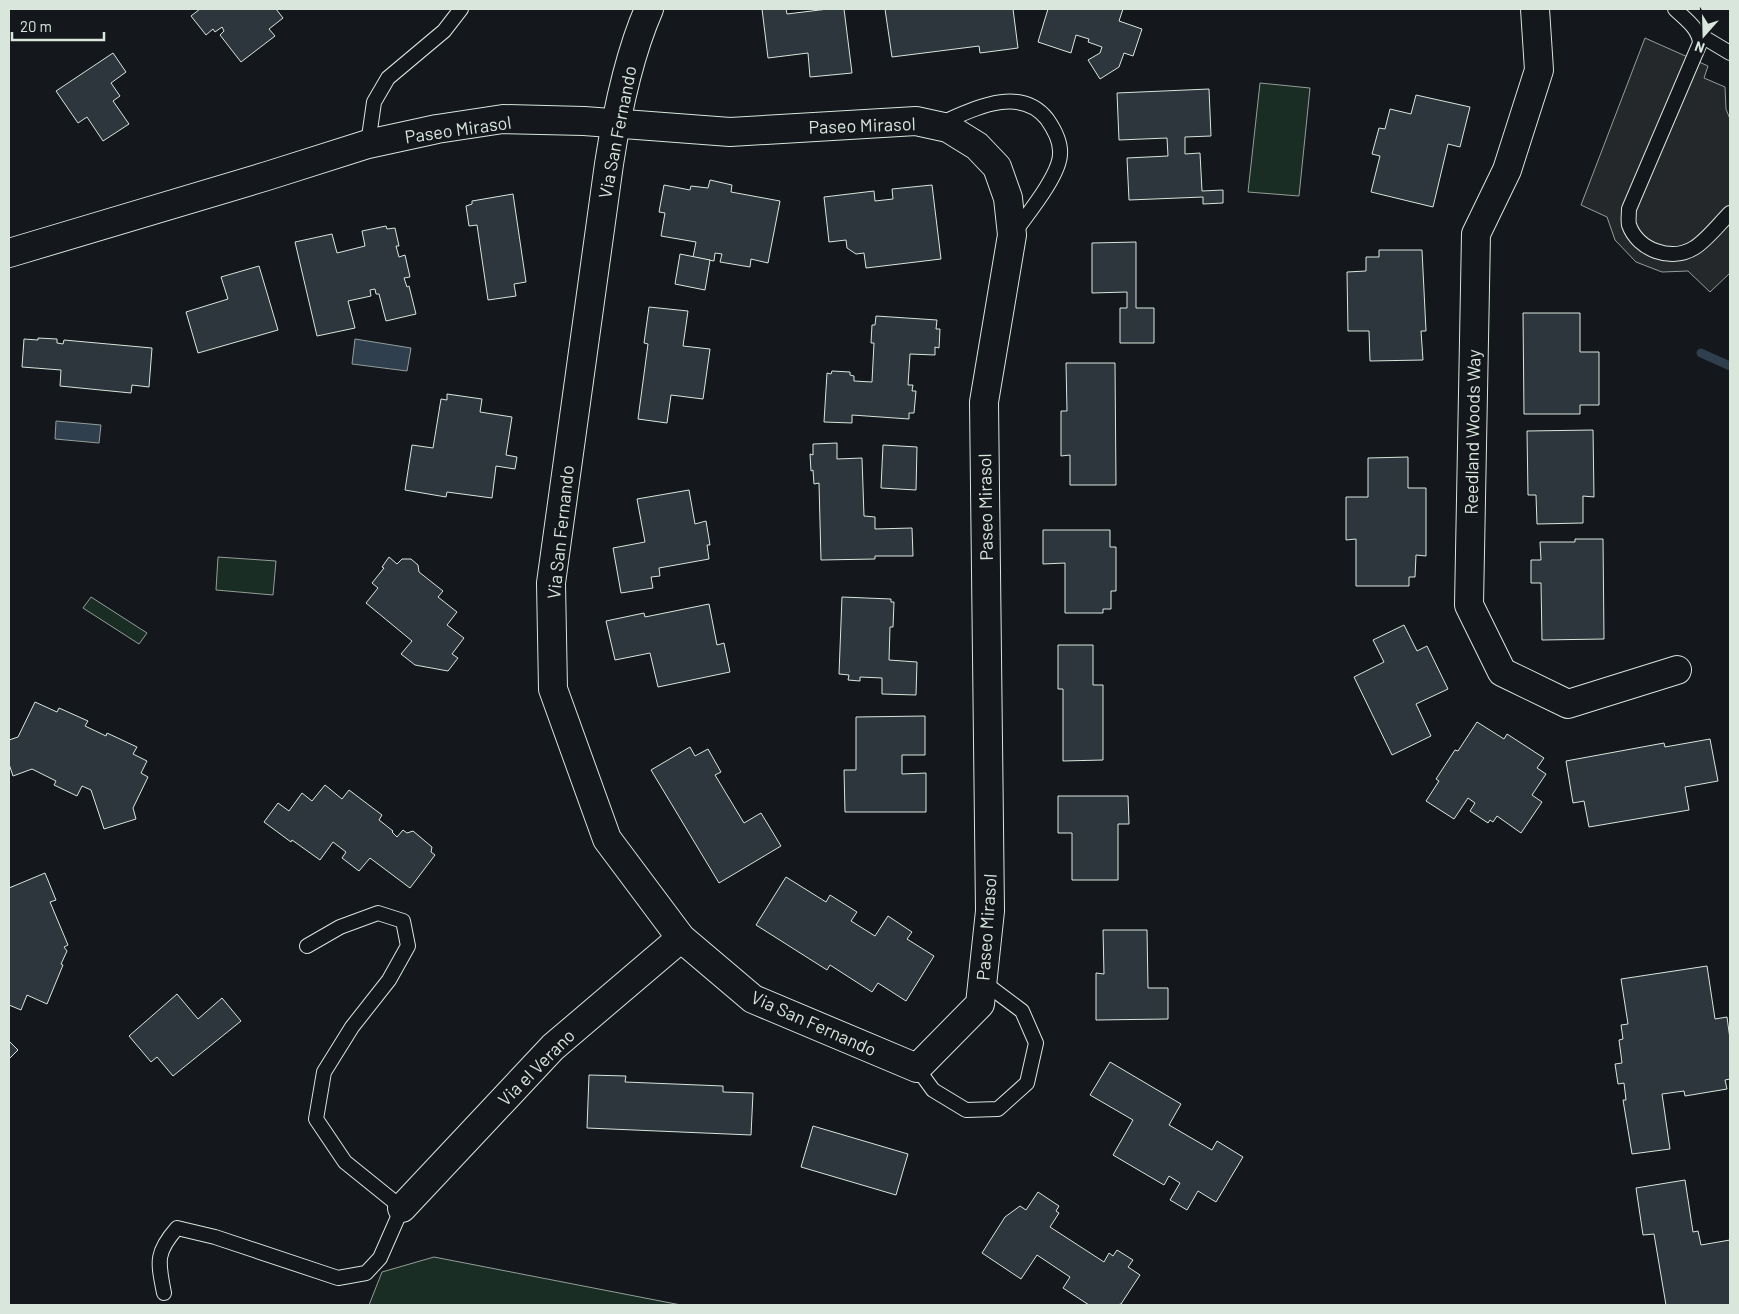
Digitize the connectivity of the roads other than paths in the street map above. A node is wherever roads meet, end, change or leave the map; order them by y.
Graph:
1 (461, 9) edge
2 (649, 9) edge
3 (1535, 9) edge
4 (1676, 9) edge
5 (1700, 35) junction
6 (1730, 53) edge
7 (615, 125) junction
8 (937, 125) junction
9 (368, 144) junction
10 (1730, 213) edge
11 (1012, 235) junction
12 (9, 253) edge
13 (1677, 670) dead end
14 (681, 938) junction
15 (307, 946) dead end
16 (982, 981) junction
17 (917, 1068) junction
18 (402, 1208) junction
19 (164, 1293) dead end

1 - 9 lane
2 - 7 street, Via San Fernando
3 - 13 street, Reedland Woods Way
4 - 5 lane
5 - 6 lane
5 - 10 lane
7 - 8 street, Paseo Mirasol
7 - 9 street, Paseo Mirasol
7 - 14 street, Via San Fernando
8 - 11 street, Paseo Mirasol
8 - 11 lane
9 - 12 street, Paseo Mirasol
11 - 16 street, Paseo Mirasol
14 - 17 street, Via San Fernando
14 - 18 street, Via el Verano
15 - 18 lane
16 - 17 street, Paseo Mirasol
16 - 17 lane
18 - 19 lane

